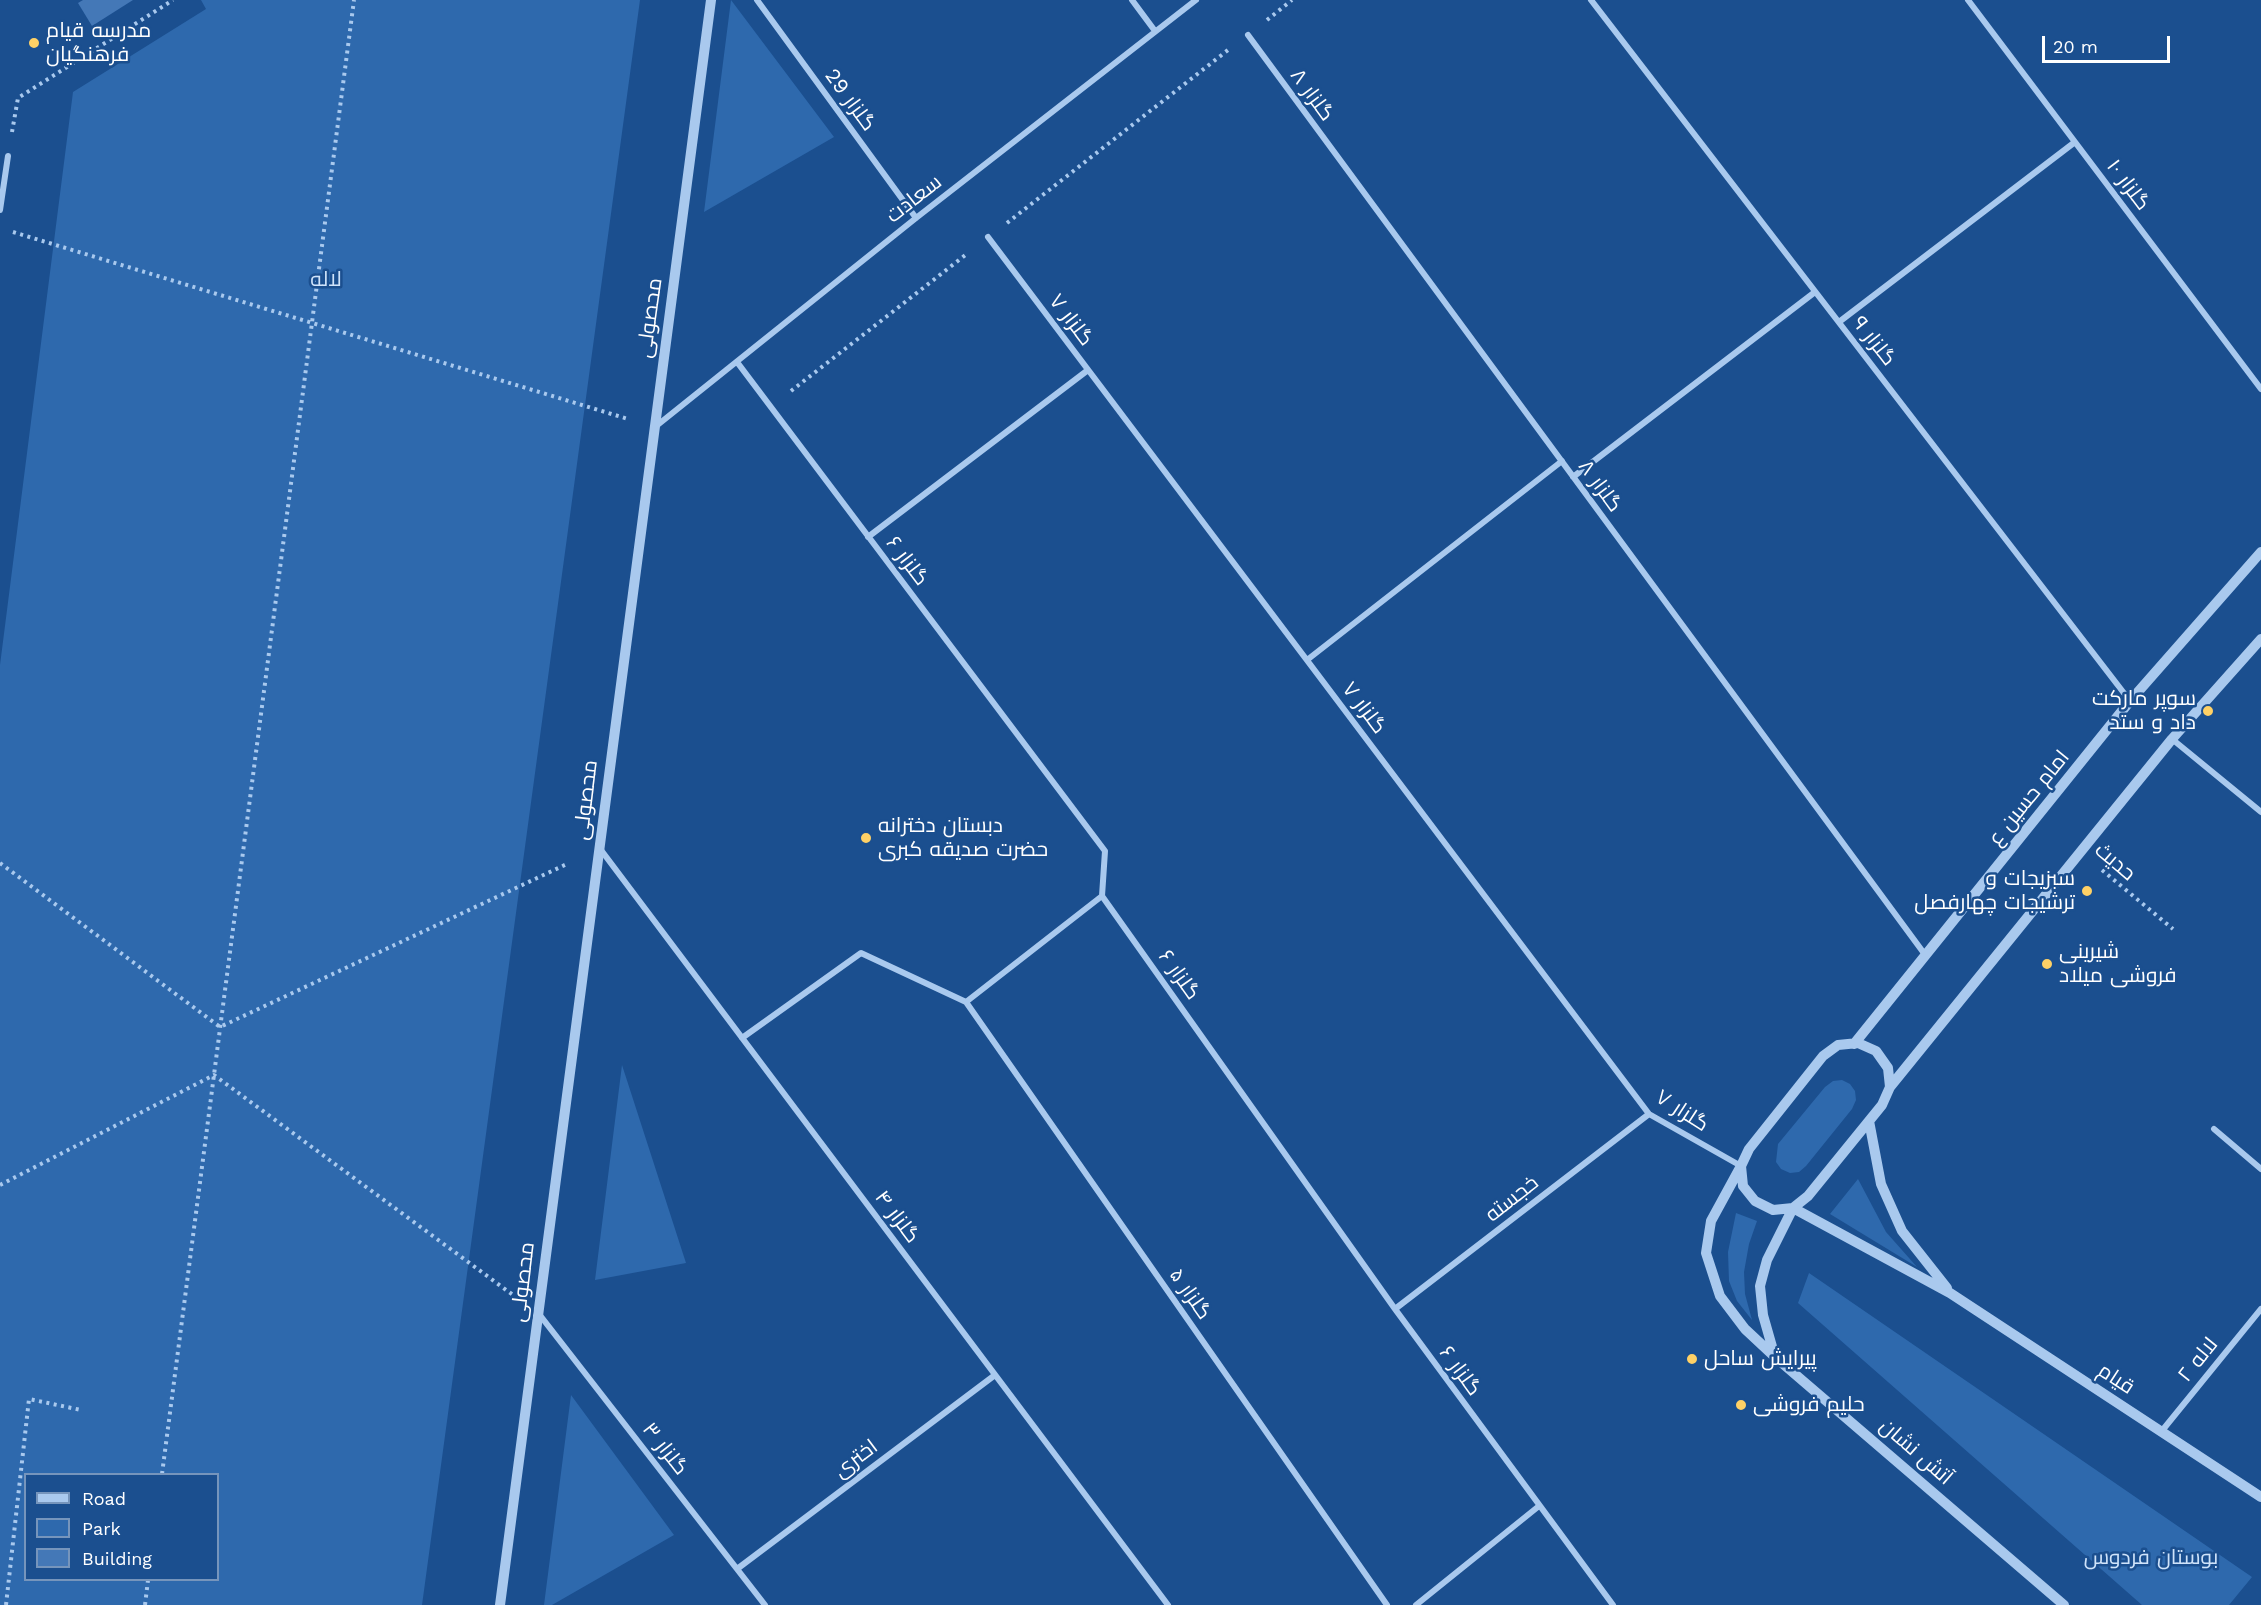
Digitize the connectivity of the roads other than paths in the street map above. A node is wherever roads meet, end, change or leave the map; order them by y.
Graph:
1 (711, 0) edge
2 (757, 0) edge
3 (1132, 0) edge
4 (1196, 0) edge
5 (1591, 0) edge
6 (1968, 0) edge
7 (1155, 32) junction
8 (1248, 35) road end
9 (2075, 142) junction
10 (8, 156) road end
11 (0, 210) edge
12 (916, 219) junction
13 (988, 237) road end
14 (1815, 292) junction
15 (1839, 322) junction
16 (737, 362) junction
17 (1088, 370) junction
18 (2261, 389) edge
19 (655, 427) junction
20 (1562, 461) junction
21 (1573, 477) junction
22 (868, 537) junction
23 (2261, 552) edge
24 (2261, 639) edge
25 (1307, 660) junction
26 (2130, 701) junction
27 (2172, 738) junction
28 (2261, 812) edge
29 (600, 849) junction
30 (1102, 896) junction
31 (1926, 956) junction
32 (966, 1002) junction
33 (742, 1038) junction
34 (1854, 1044) junction
35 (1890, 1087) junction
36 (1648, 1114) junction
37 (1869, 1121) junction
38 (2214, 1129) dead end
39 (1741, 1166) junction
40 (2261, 1168) edge
41 (1793, 1208) junction
42 (1950, 1293) junction
43 (1395, 1309) junction
44 (2261, 1309) edge
45 (539, 1313) junction
46 (1775, 1357) junction
47 (995, 1375) junction
48 (2161, 1432) junction
49 (2261, 1497) edge
50 (1539, 1506) junction
51 (737, 1569) junction
52 (500, 1605) edge
53 (765, 1605) edge
54 (1168, 1605) edge
55 (1387, 1605) edge
56 (1416, 1605) edge
57 (1613, 1605) edge
58 (2064, 1605) edge

1 - 19 street, محصولی
2 - 12 street, گلزار 29
3 - 7 street
4 - 7 street, سعادت
5 - 14 street, گلزار ۹
6 - 9 street, گلزار ۱۰
7 - 12 street, سعادت
8 - 20 street, گلزار ۸
9 - 15 street
9 - 18 street, گلزار ۱۰
10 - 11 street
12 - 16 street, سعادت
13 - 17 street, گلزار ۷
14 - 15 street, گلزار ۹
14 - 21 street
15 - 26 street, گلزار ۹
16 - 19 street, سعادت
16 - 22 street, گلزار ۶
17 - 22 street
17 - 25 street, گلزار ۷
19 - 29 street, محصولی
20 - 21 street, گلزار ۸
20 - 25 street
21 - 31 street, گلزار ۸
22 - 30 street, گلزار ۶
23 - 26 street, امام حسین ع
24 - 27 street
25 - 36 street, گلزار ۷
26 - 31 street, امام حسین ع
27 - 28 street
27 - 35 street
29 - 33 street, گلزار ۴
29 - 45 street, محصولی
30 - 32 street
30 - 43 street, گلزار ۶
31 - 34 street, امام حسین ع
32 - 33 street
32 - 55 street, گلزار ۵
33 - 47 street, گلزار ۴
34 - 35 street
34 - 39 street, آتش نشان
35 - 37 street
36 - 39 street, گلزار ۷
36 - 43 street, خجسته
37 - 41 street
37 - 42 street, قیام
38 - 40 street
39 - 41 street
39 - 46 street, آتش نشان
41 - 42 street, قیام
41 - 46 street
42 - 48 street, قیام
43 - 50 street, گلزار ۶
44 - 48 street, لاله ۲
45 - 51 street, گلزار ۳
45 - 52 street, محصولی
46 - 58 street, آتش نشان
47 - 51 street, اختری
47 - 54 street, گلزار ۴
48 - 49 street, قیام
50 - 56 street
50 - 57 street, گلزار ۶
51 - 53 street, گلزار ۳

